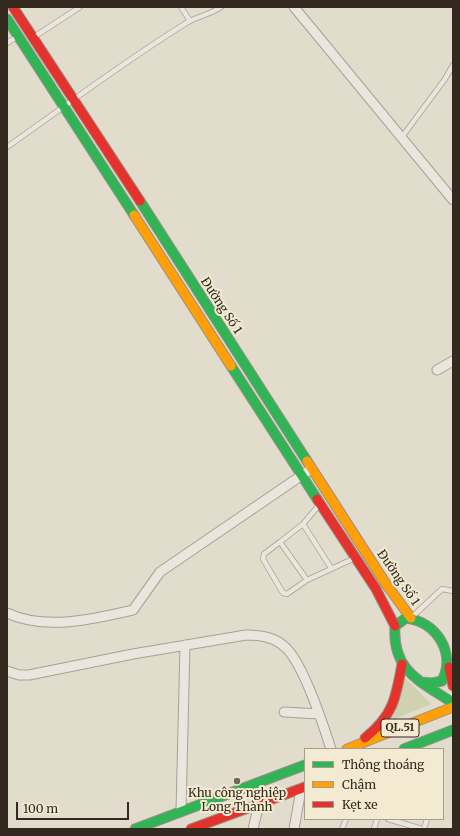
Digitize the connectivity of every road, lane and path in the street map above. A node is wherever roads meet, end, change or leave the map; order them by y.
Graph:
1 (13, 7) edge
2 (80, 7) edge
3 (181, 7) edge
4 (221, 7) edge
5 (294, 7) edge
6 (7, 19) edge
7 (190, 21) junction
8 (18, 36) junction
9 (33, 38) junction
10 (7, 43) edge
11 (453, 65) edge
12 (75, 100) junction
13 (64, 107) junction
14 (402, 137) junction
15 (7, 147) edge
16 (453, 200) edge
17 (453, 361) edge
18 (437, 370) dead end
19 (312, 468) junction
20 (302, 476) junction
21 (320, 504) junction
22 (303, 524) junction
23 (280, 542) junction
24 (356, 558) junction
25 (331, 568) junction
26 (307, 580) junction
27 (453, 591) edge
28 (7, 613) edge
29 (411, 618) junction
30 (395, 626) junction
31 (441, 639) junction
32 (185, 645) junction
33 (453, 646) edge
34 (402, 664) junction
35 (451, 665) edge
36 (7, 671) edge
37 (421, 682) junction
38 (453, 686) edge
39 (453, 703) edge
40 (453, 707) edge
41 (284, 712) dead end
42 (319, 714) junction
43 (453, 730) edge
44 (332, 748) edge
45 (351, 748) edge
46 (407, 748) edge
47 (304, 765) edge
48 (303, 788) edge
49 (259, 804) junction
50 (181, 811) junction
51 (391, 820) edge
52 (426, 820) edge
53 (135, 829) edge
54 (191, 829) edge
55 (253, 829) edge
56 (294, 829) edge
57 (421, 829) edge

1 - 9 main road, Đường Số 1
2 - 9 lane
3 - 7 lane
4 - 7 lane
5 - 14 street
6 - 8 main road, Đường Số 1
7 - 12 lane
8 - 10 lane
8 - 13 main road, Đường Số 1
9 - 12 main road, Đường Số 1
11 - 14 lane
12 - 13 lane
12 - 19 main road, Đường Số 1
13 - 15 lane
13 - 20 main road, Đường Số 1
14 - 16 street
17 - 18 street
19 - 20 street
19 - 29 main road, Đường Số 1
20 - 21 main road, Đường Số 1
20 - 28 street
21 - 22 lane
21 - 24 main road, Đường Số 1
22 - 23 lane
22 - 25 lane
23 - 26 lane
23 - 26 lane
24 - 25 lane
24 - 30 main road, Đường Số 1
25 - 26 lane
27 - 29 lane
29 - 30 main road
29 - 31 main road
30 - 34 main road
31 - 33 street
31 - 35 main road
32 - 36 street
32 - 42 street
32 - 50 street
34 - 37 main road
34 - 45 main road
35 - 37 main road
35 - 38 main road
37 - 39 main road
40 - 45 main road, QL.51
41 - 42 street
42 - 44 street
43 - 46 main road, QL.51
47 - 50 main road
48 - 49 main road
48 - 56 street
49 - 54 main road
49 - 55 street
50 - 53 main road
51 - 57 lane
52 - 57 lane

